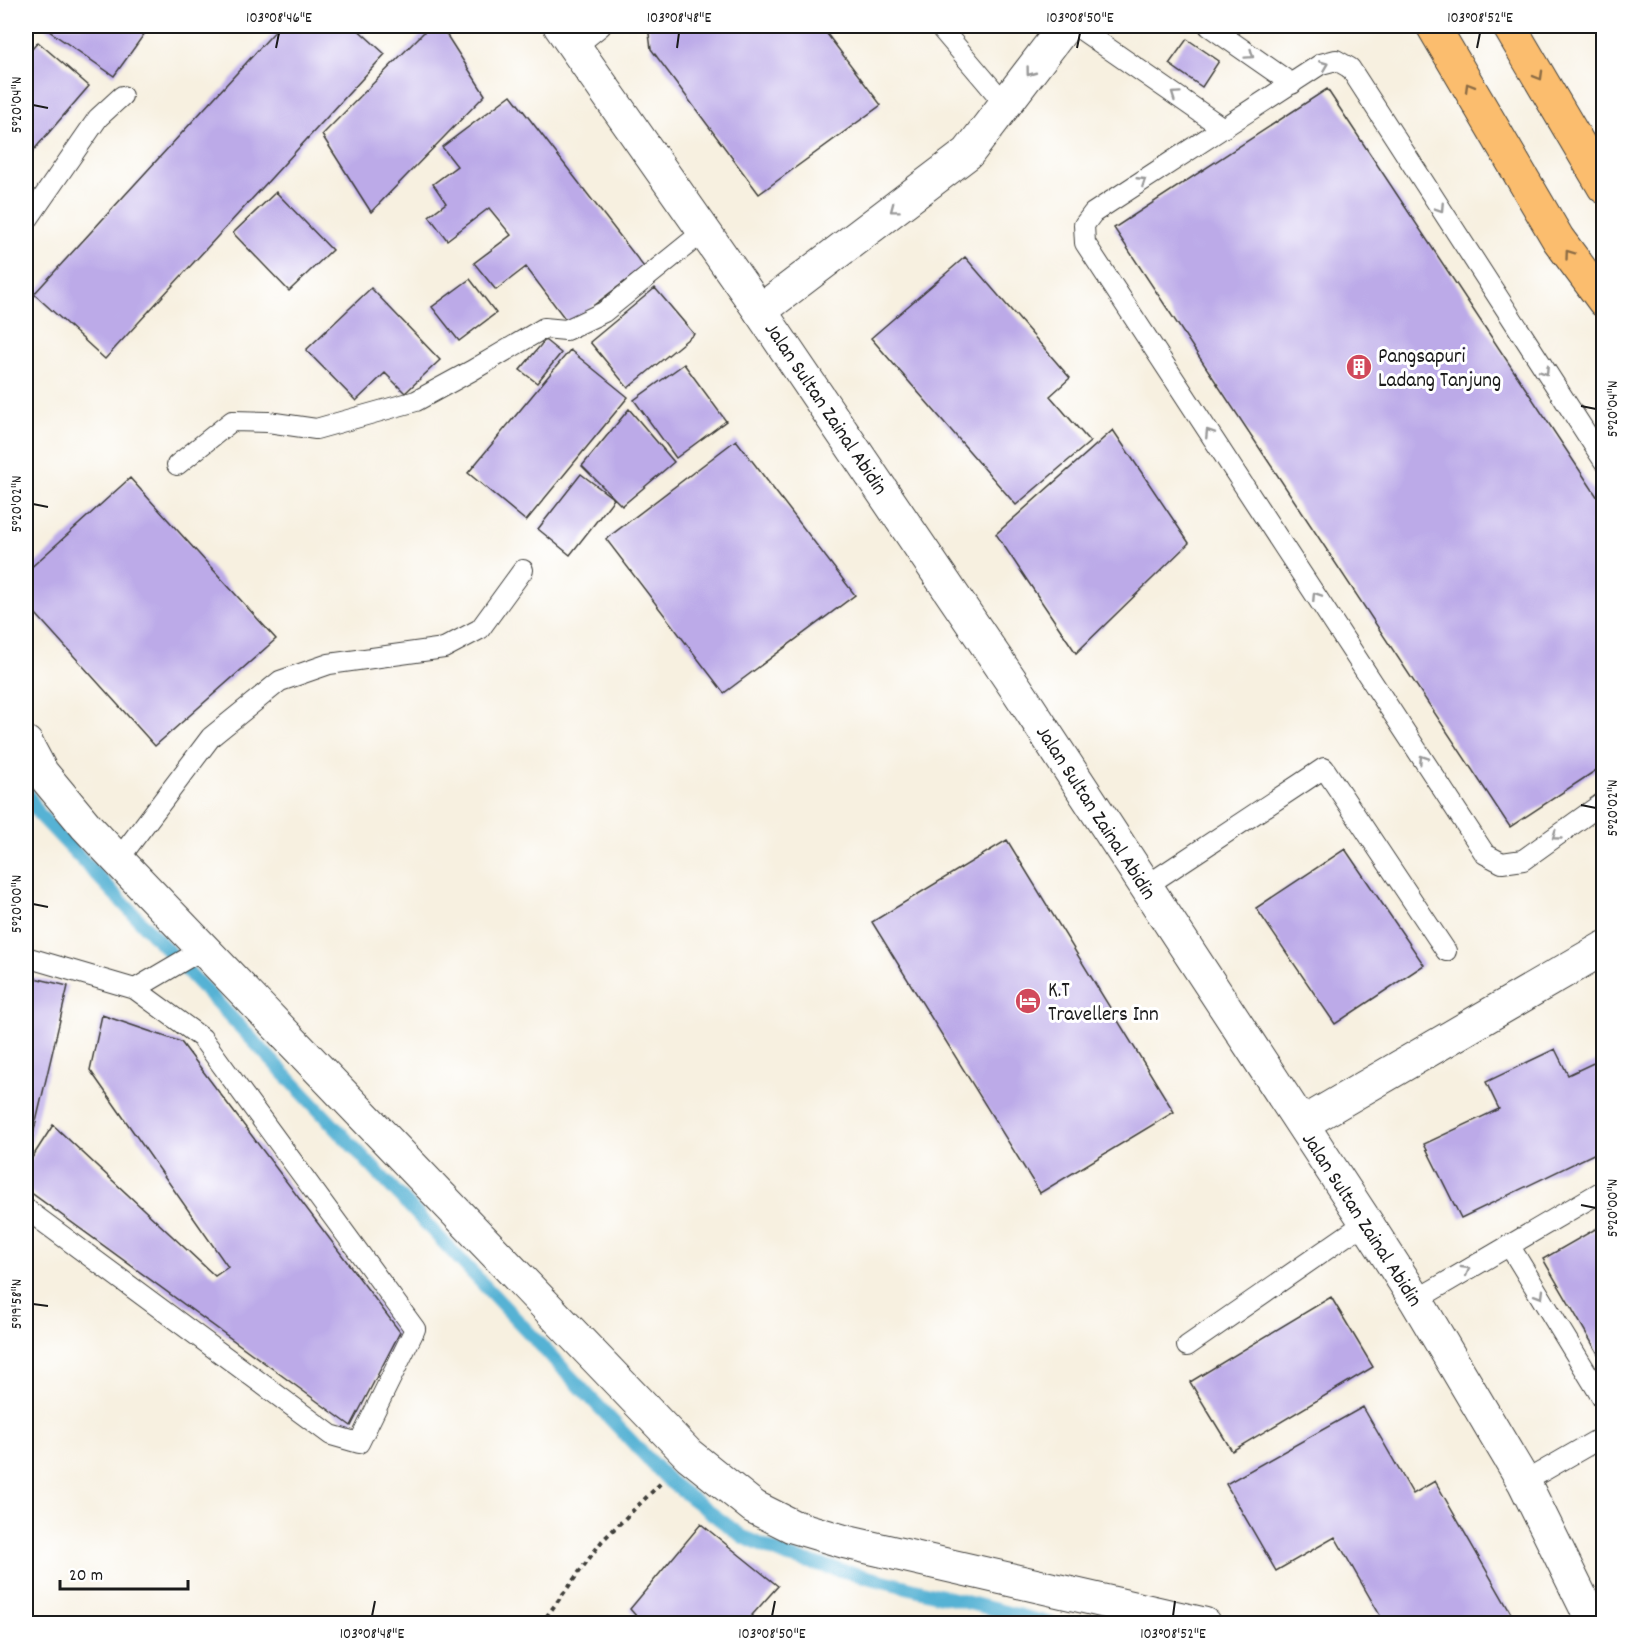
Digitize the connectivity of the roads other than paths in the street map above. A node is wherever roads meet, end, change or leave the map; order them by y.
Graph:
1 (601, 26) edge
2 (939, 26) edge
3 (1065, 26) edge
4 (1076, 26) edge
5 (1209, 26) edge
6 (1433, 26) edge
7 (1509, 26) edge
8 (568, 36) edge
9 (1292, 84) junction
10 (122, 96) dead end
11 (1005, 104) junction
12 (1223, 128) junction
13 (1604, 187) edge
14 (26, 222) edge
15 (704, 231) junction
16 (1604, 301) edge
17 (760, 311) junction
18 (1604, 461) edge
19 (177, 465) dead end
20 (523, 570) dead end
21 (26, 742) edge
22 (1604, 802) edge
23 (118, 860) junction
24 (1146, 886) junction
25 (1604, 948) edge
26 (1446, 951) dead end
27 (26, 957) edge
28 (187, 958) junction
29 (135, 989) junction
30 (1302, 1124) junction
31 (1604, 1190) edge
32 (26, 1209) edge
33 (1366, 1222) junction
34 (1509, 1245) junction
35 (1416, 1300) junction
36 (1187, 1346) dead end
37 (1604, 1401) edge
38 (1604, 1436) edge
39 (1524, 1482) junction
40 (1204, 1623) edge
41 (1594, 1623) edge

1 - 8 lane
2 - 11 lane
3 -> 11 street
12 -> 4 lane
5 -> 9 lane
16 -> 6 main road
7 -> 13 main road
8 - 15 street, Jalan Sultan Zainal Abidin
9 - 12 lane
9 -> 18 lane
10 - 14 lane
11 -> 17 street
22 -> 12 lane
15 - 17 street, Jalan Sultan Zainal Abidin
15 - 19 lane
17 - 24 street, Jalan Sultan Zainal Abidin
20 - 23 lane
21 - 23 street
23 - 28 street
24 - 26 lane
24 - 30 street, Jalan Sultan Zainal Abidin
25 - 30 street
27 - 29 lane
28 - 29 lane
28 - 40 street
29 - 32 lane
30 - 33 street, Jalan Sultan Zainal Abidin
31 - 34 lane
33 - 35 street, Jalan Sultan Zainal Abidin
33 - 36 lane
35 -> 34 lane
34 -> 37 lane
35 - 39 street, Jalan Sultan Zainal Abidin
38 - 39 lane
39 - 41 street, Jalan Sultan Zainal Abidin

